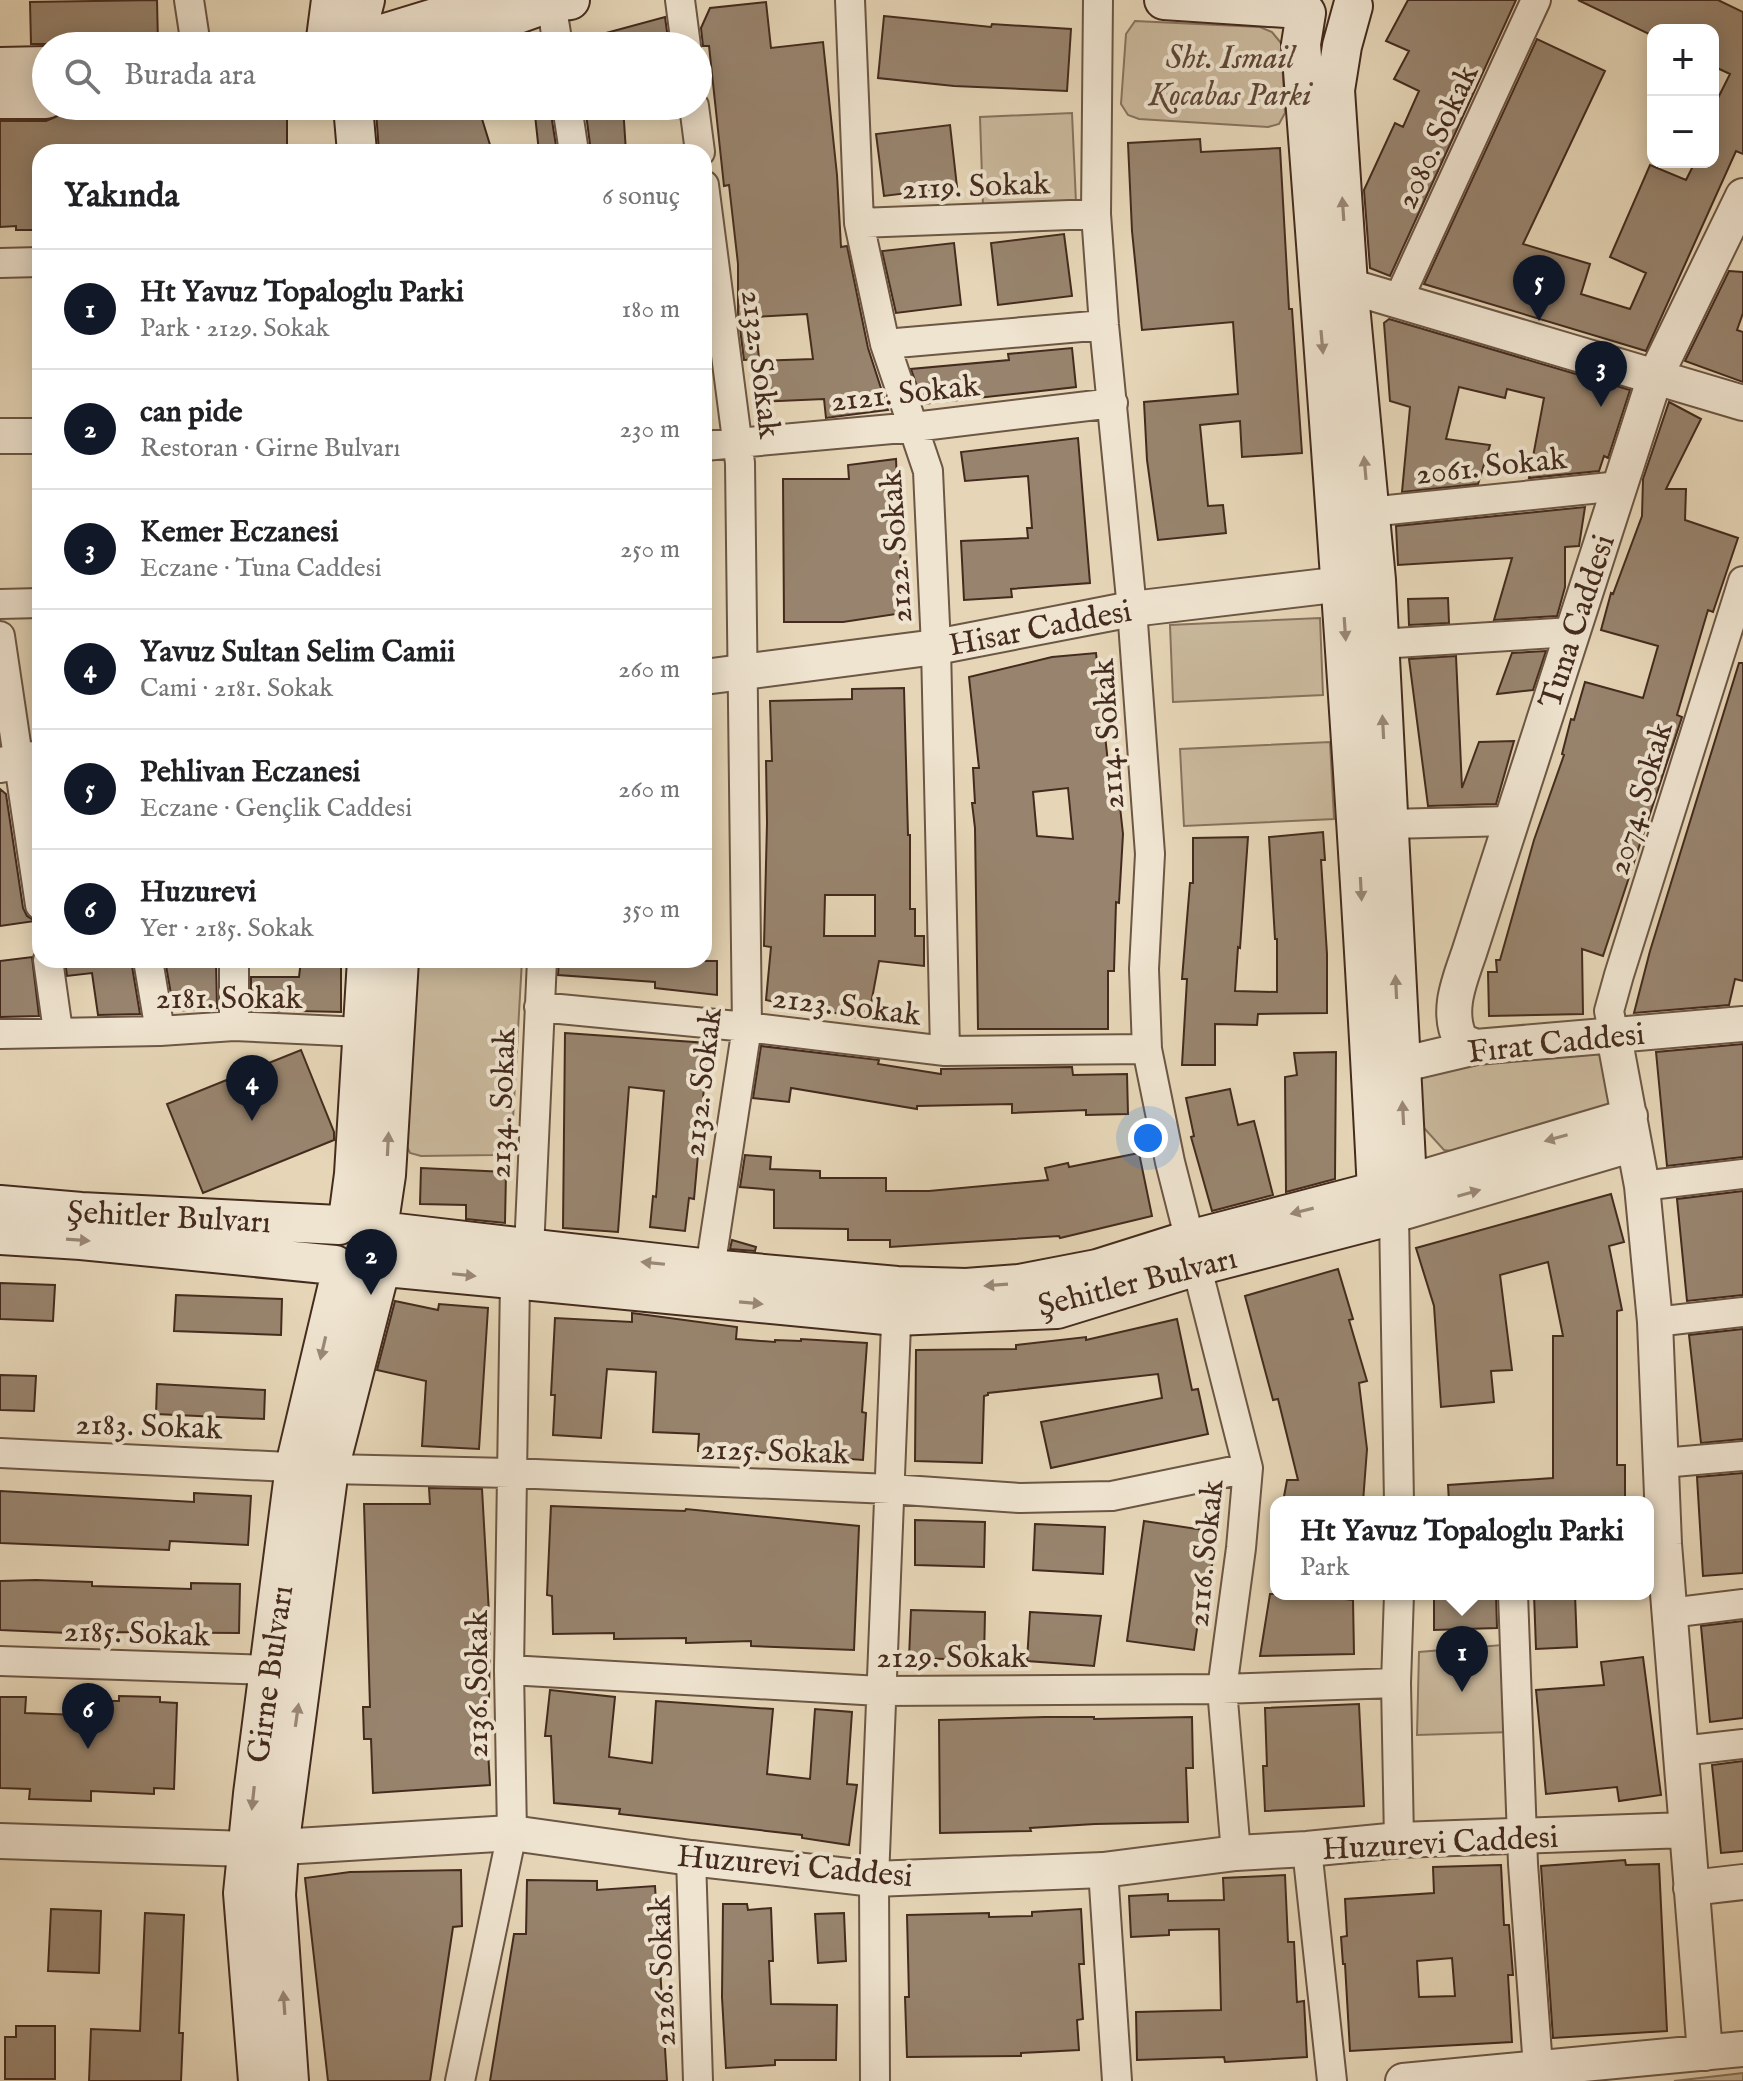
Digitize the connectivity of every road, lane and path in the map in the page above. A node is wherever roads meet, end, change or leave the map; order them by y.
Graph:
1 (189, 0) edge
2 (331, 0) edge
3 (365, 0) edge
4 (427, 0) edge
5 (680, 0) edge
6 (850, 0) edge
7 (1098, 0) edge
8 (1164, 0) edge
9 (1536, 0) edge
10 (560, 1) edge
11 (1354, 3) edge
12 (480, 4) edge
13 (1301, 7) edge
14 (194, 32) edge
15 (340, 32) edge
16 (350, 32) edge
17 (389, 32) edge
18 (468, 32) edge
19 (559, 32) edge
20 (684, 32) edge
21 (32, 66) edge
22 (0, 67) edge
23 (0, 99) edge
24 (32, 99) edge
25 (329, 120) edge
26 (354, 120) edge
27 (569, 120) edge
28 (696, 120) edge
29 (331, 144) edge
30 (356, 144) edge
31 (573, 144) edge
32 (699, 144) edge
33 (1743, 196) edge
34 (1096, 214) junction
35 (859, 223) junction
36 (712, 245) edge
37 (32, 262) edge
38 (0, 263) edge
39 (1332, 280) junction
40 (1398, 300) junction
41 (1104, 325) junction
42 (885, 344) junction
43 (1655, 377) junction
44 (1113, 403) junction
45 (1743, 403) edge
46 (914, 427) junction
47 (0, 436) edge
48 (32, 436) edge
49 (738, 442) junction
50 (712, 445) edge
51 (1620, 486) junction
52 (1369, 512) junction
53 (1743, 581) edge
54 (1359, 582) junction
55 (32, 603) edge
56 (0, 604) edge
57 (1132, 609) junction
58 (1572, 632) junction
59 (0, 636) edge
60 (1379, 644) junction
61 (936, 647) junction
62 (743, 672) junction
63 (712, 676) edge
64 (20, 762) edge
65 (1511, 821) junction
66 (1388, 824) junction
67 (32, 848) edge
68 (49, 968) edge
69 (149, 968) edge
70 (234, 968) edge
71 (366, 968) edge
72 (399, 968) edge
73 (541, 968) edge
74 (539, 1007) junction
75 (1743, 1024) edge
76 (234, 1026) junction
77 (747, 1027) junction
78 (58, 1031) junction
79 (160, 1031) junction
80 (362, 1032) junction
81 (0, 1034) edge
82 (1614, 1036) junction
83 (1476, 1047) junction
84 (1147, 1049) junction
85 (945, 1051) junction
86 (1386, 1066) junction
87 (1632, 1130) junction
88 (1743, 1174) edge
89 (1642, 1186) junction
90 (1393, 1196) junction
91 (0, 1205) edge
92 (0, 1235) edge
93 (370, 1240) junction
94 (1193, 1253) junction
95 (522, 1265) junction
96 (338, 1269) junction
97 (710, 1269) junction
98 (896, 1301) junction
99 (1743, 1312) edge
100 (1655, 1322) junction
101 (0, 1453) edge
102 (1743, 1456) edge
103 (1662, 1463) junction
104 (312, 1468) junction
105 (1248, 1468) junction
106 (512, 1473) junction
107 (890, 1489) junction
108 (1399, 1496) edge
109 (1656, 1544) edge
110 (1399, 1600) edge
111 (1513, 1600) edge
112 (1743, 1604) edge
113 (1670, 1613) junction
114 (0, 1661) edge
115 (271, 1670) junction
116 (509, 1670) junction
117 (1396, 1683) junction
118 (1222, 1689) junction
119 (880, 1691) junction
120 (1743, 1744) edge
121 (1681, 1751) junction
122 (1686, 1830) junction
123 (512, 1833) junction
124 (1522, 1836) junction
125 (1399, 1840) junction
126 (0, 1841) edge
127 (264, 1848) junction
128 (1307, 1849) junction
129 (1236, 1853) junction
130 (691, 1858) junction
131 (1103, 1870) junction
132 (874, 1879) junction
133 (1743, 1882) edge
134 (1691, 1888) junction
135 (1743, 2049) edge
136 (1705, 2053) junction
137 (1538, 2067) junction
138 (258, 2081) edge
139 (289, 2081) edge
140 (460, 2081) edge
141 (698, 2081) edge
142 (875, 2081) edge
143 (1117, 2081) edge
144 (1332, 2081) edge
145 (1403, 2081) edge

1 - 14 street
2 - 15 main road
3 - 16 main road
4 - 12 main road
5 - 20 street
6 - 35 street, 2122. Sokak
7 - 34 street, 2114. Sokak
8 - 13 main road
9 - 40 street, 2080. Sokak
10 - 18 main road
10 - 19 street
11 - 13 main road
39 -> 11 main road
12 - 17 main road
13 - 39 main road
21 - 22 main road
23 - 24 main road
25 - 29 main road
26 - 30 main road
27 - 31 street
28 - 32 street
33 - 43 street, Tuna Caddesi
34 - 35 street, 2119. Sokak
34 - 41 street, 2114. Sokak
35 - 42 street, 2122. Sokak
36 - 49 street, 2132. Sokak
37 - 38 street
39 - 40 street
52 -> 39 main road
39 -> 54 main road
40 - 43 street
41 - 42 street
41 - 44 street, 2114. Sokak
42 - 46 street, 2122. Sokak
43 - 45 street
43 - 51 street, Tuna Caddesi
44 - 46 street, 2121. Sokak
44 - 57 street, 2114. Sokak
46 - 49 street, 2121. Sokak
46 - 61 street, 2122. Sokak
47 - 48 street
49 - 50 street, 2121. Sokak
49 - 62 street, 2132. Sokak
51 - 52 street, 2061. Sokak
51 - 58 street, Tuna Caddesi
52 - 54 main road
53 - 82 street, 2074. Sokak
54 - 57 street, Hisar Caddesi
54 - 60 main road
54 -> 86 main road
55 - 56 street
57 - 61 street, Hisar Caddesi
57 - 84 street, 2114. Sokak
58 - 60 street
58 - 65 street, Tuna Caddesi
59 - 64 street
66 -> 60 main road
61 - 62 street, Hisar Caddesi
61 - 85 street, 2122. Sokak
62 - 63 street, Hisar Caddesi
62 - 77 street, 2132. Sokak
64 - 67 street
65 - 66 street
65 - 83 street, Tuna Caddesi
86 -> 66 main road
68 - 78 street
69 - 79 street
70 - 76 street
71 - 80 main road, Girne Bulvarı
93 -> 72 main road, Girne Bulvarı
73 - 74 street, 2134. Sokak
74 - 77 street, 2123. Sokak
74 - 95 street, 2134. Sokak
75 - 82 street, Fırat Caddesi
76 - 79 street, 2181. Sokak
76 - 80 street, 2181. Sokak
77 - 85 street, 2123. Sokak
77 - 97 street, 2132. Sokak
78 - 79 street, 2181. Sokak
78 - 81 street, 2181. Sokak
80 - 93 main road, Girne Bulvarı
82 - 83 street, Fırat Caddesi
82 - 87 street
83 - 86 street, Fırat Caddesi
84 - 85 street, 2123. Sokak
84 - 94 street, 2114. Sokak
86 - 90 main road
87 - 89 street
87 - 90 street, Şehitler Bulvarı
88 - 89 street
89 - 100 street
90 - 94 main road, Şehitler Bulvarı
90 - 108 street
91 - 93 main road, Şehitler Bulvarı
92 -> 96 main road, Şehitler Bulvarı
93 - 95 main road, Şehitler Bulvarı
93 - 96 main road
93 - 104 main road, Girne Bulvarı
94 - 98 main road, Şehitler Bulvarı
94 - 105 street, 2116. Sokak
97 -> 95 main road, Şehitler Bulvarı
95 -> 98 main road, Şehitler Bulvarı
95 - 106 street, 2136. Sokak
96 -> 104 main road, Girne Bulvarı
97 - 98 main road, Şehitler Bulvarı
98 - 107 street
99 - 100 street
100 - 103 street
101 - 104 street, 2183. Sokak
102 - 103 street
103 - 109 street
104 - 106 street, 2125. Sokak
104 - 115 main road, Girne Bulvarı
127 -> 104 main road, Girne Bulvarı
105 - 107 street, 2125. Sokak
105 - 118 street, 2116. Sokak
106 - 107 street, 2125. Sokak
106 - 116 street, 2136. Sokak
107 - 119 street
109 - 113 street
110 - 117 street
111 - 124 street
112 - 113 street
113 - 121 street
114 - 115 street, 2185. Sokak
115 -> 127 main road, Girne Bulvarı
116 - 119 street, 2129. Sokak
116 - 123 street, 2136. Sokak
117 - 118 street, 2129. Sokak
117 - 125 street
118 - 119 street, 2129. Sokak
118 - 129 street, 2116. Sokak
119 - 132 street
120 - 121 street
121 - 122 street
122 - 124 street, Huzurevi Caddesi
122 - 134 street
123 - 127 street, Huzurevi Caddesi
123 - 130 street, Huzurevi Caddesi
123 - 140 street, 2136. Sokak
124 - 125 street, Huzurevi Caddesi
124 - 137 street
125 - 128 street, Huzurevi Caddesi
126 - 127 street, Huzurevi Caddesi
127 - 138 main road, Girne Bulvarı
139 -> 127 main road, Girne Bulvarı
128 - 129 street, Huzurevi Caddesi
128 - 144 street
129 - 131 street, Huzurevi Caddesi
130 - 132 street, Huzurevi Caddesi
130 - 141 street, 2126. Sokak
131 - 132 street, Huzurevi Caddesi
131 - 143 street
132 - 142 street
133 - 134 street
134 - 136 street
135 - 136 street
136 - 137 street
137 - 145 street

